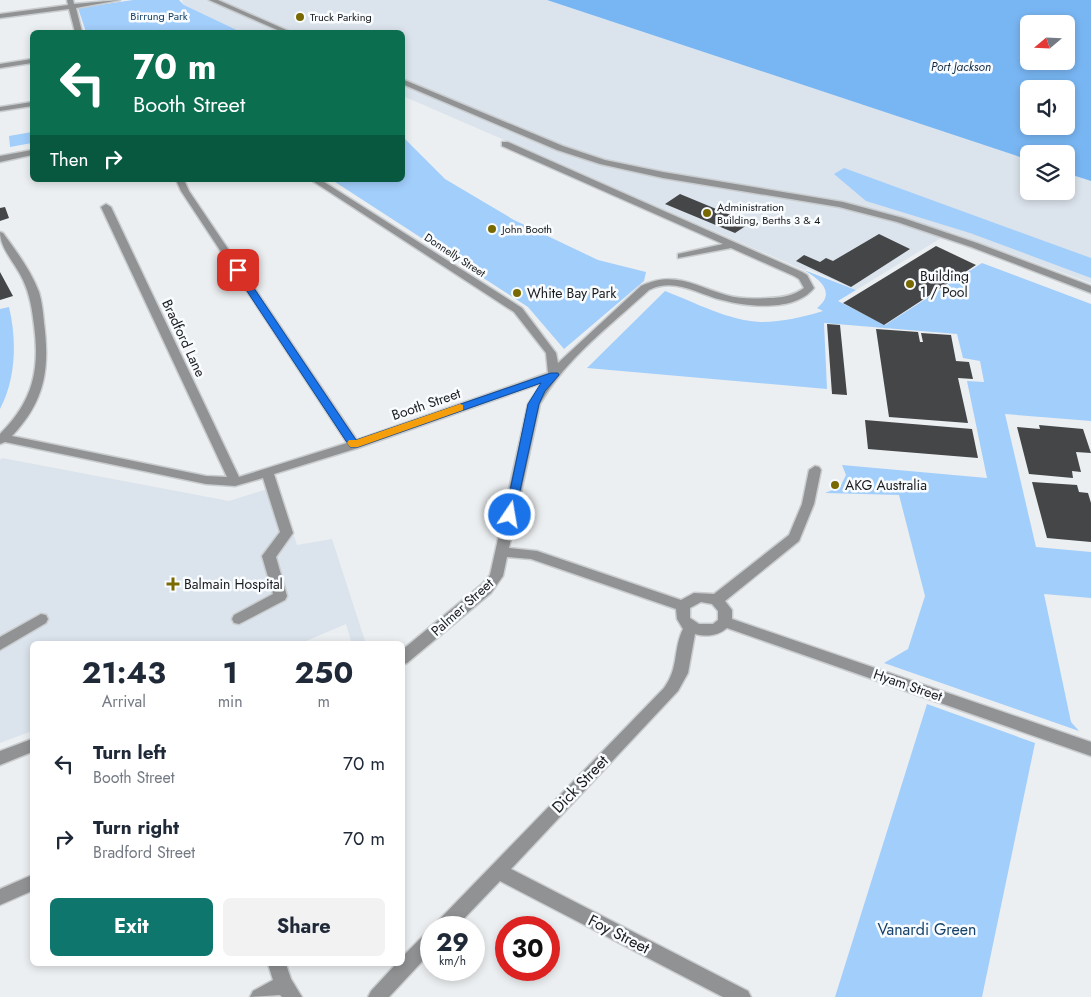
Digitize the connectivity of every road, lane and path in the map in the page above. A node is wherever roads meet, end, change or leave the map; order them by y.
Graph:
1 (117, 0) edge
2 (212, 0) edge
3 (236, 0) edge
4 (71, 3) edge
5 (227, 7) junction
6 (0, 16) edge
7 (78, 30) edge
8 (281, 30) edge
9 (30, 61) edge
10 (0, 66) edge
11 (405, 82) edge
12 (30, 104) edge
13 (0, 109) edge
14 (505, 144) dead end
15 (30, 153) edge
16 (0, 159) edge
17 (181, 182) edge
18 (318, 182) edge
19 (106, 207) dead end
20 (0, 235) edge
21 (732, 244) junction
22 (681, 256) dead end
23 (1089, 289) edge
24 (554, 375) junction
25 (2, 439) edge
26 (354, 445) junction
27 (815, 470) dead end
28 (267, 472) junction
29 (235, 482) junction
30 (503, 552) junction
31 (716, 600) junction
32 (684, 606) junction
33 (41, 619) dead end
34 (239, 619) dead end
35 (725, 622) junction
36 (691, 627) junction
37 (0, 644) edge
38 (405, 656) edge
39 (30, 747) edge
40 (1091, 749) edge
41 (0, 758) edge
42 (497, 870) junction
43 (30, 884) edge
44 (0, 897) edge
45 (454, 916) edge
46 (420, 952) edge
47 (278, 966) edge
48 (288, 991) edge
49 (259, 997) edge
50 (377, 997) edge
51 (742, 997) edge

1 - 4 street
2 - 5 street
3 - 5 street
4 - 6 street
4 - 7 street
5 - 8 street
9 - 10 street
11 - 23 street
12 - 13 street
14 - 21 street
15 - 16 street
17 - 26 street
18 - 24 street, Donnelly Street
19 - 29 street, Bradford Lane
20 - 25 street
21 - 22 street
21 - 24 street, Booth Street
24 - 26 street, Booth Street
24 - 30 street, Palmer Street
25 - 29 street, Booth Street
26 - 28 street, Booth Street
27 - 31 street
28 - 29 street, Booth Street
28 - 34 street
30 - 32 street
30 - 38 street, Palmer Street
31 - 32 street
31 - 35 street
32 - 36 street
33 - 37 street
35 - 36 street
35 - 40 street, Hyam Street
36 - 42 street, Dick Street
39 - 41 street
42 - 45 street, Dick Street
42 - 51 street, Foy Street
43 - 44 street
46 - 50 street
47 - 48 street
48 - 49 street

